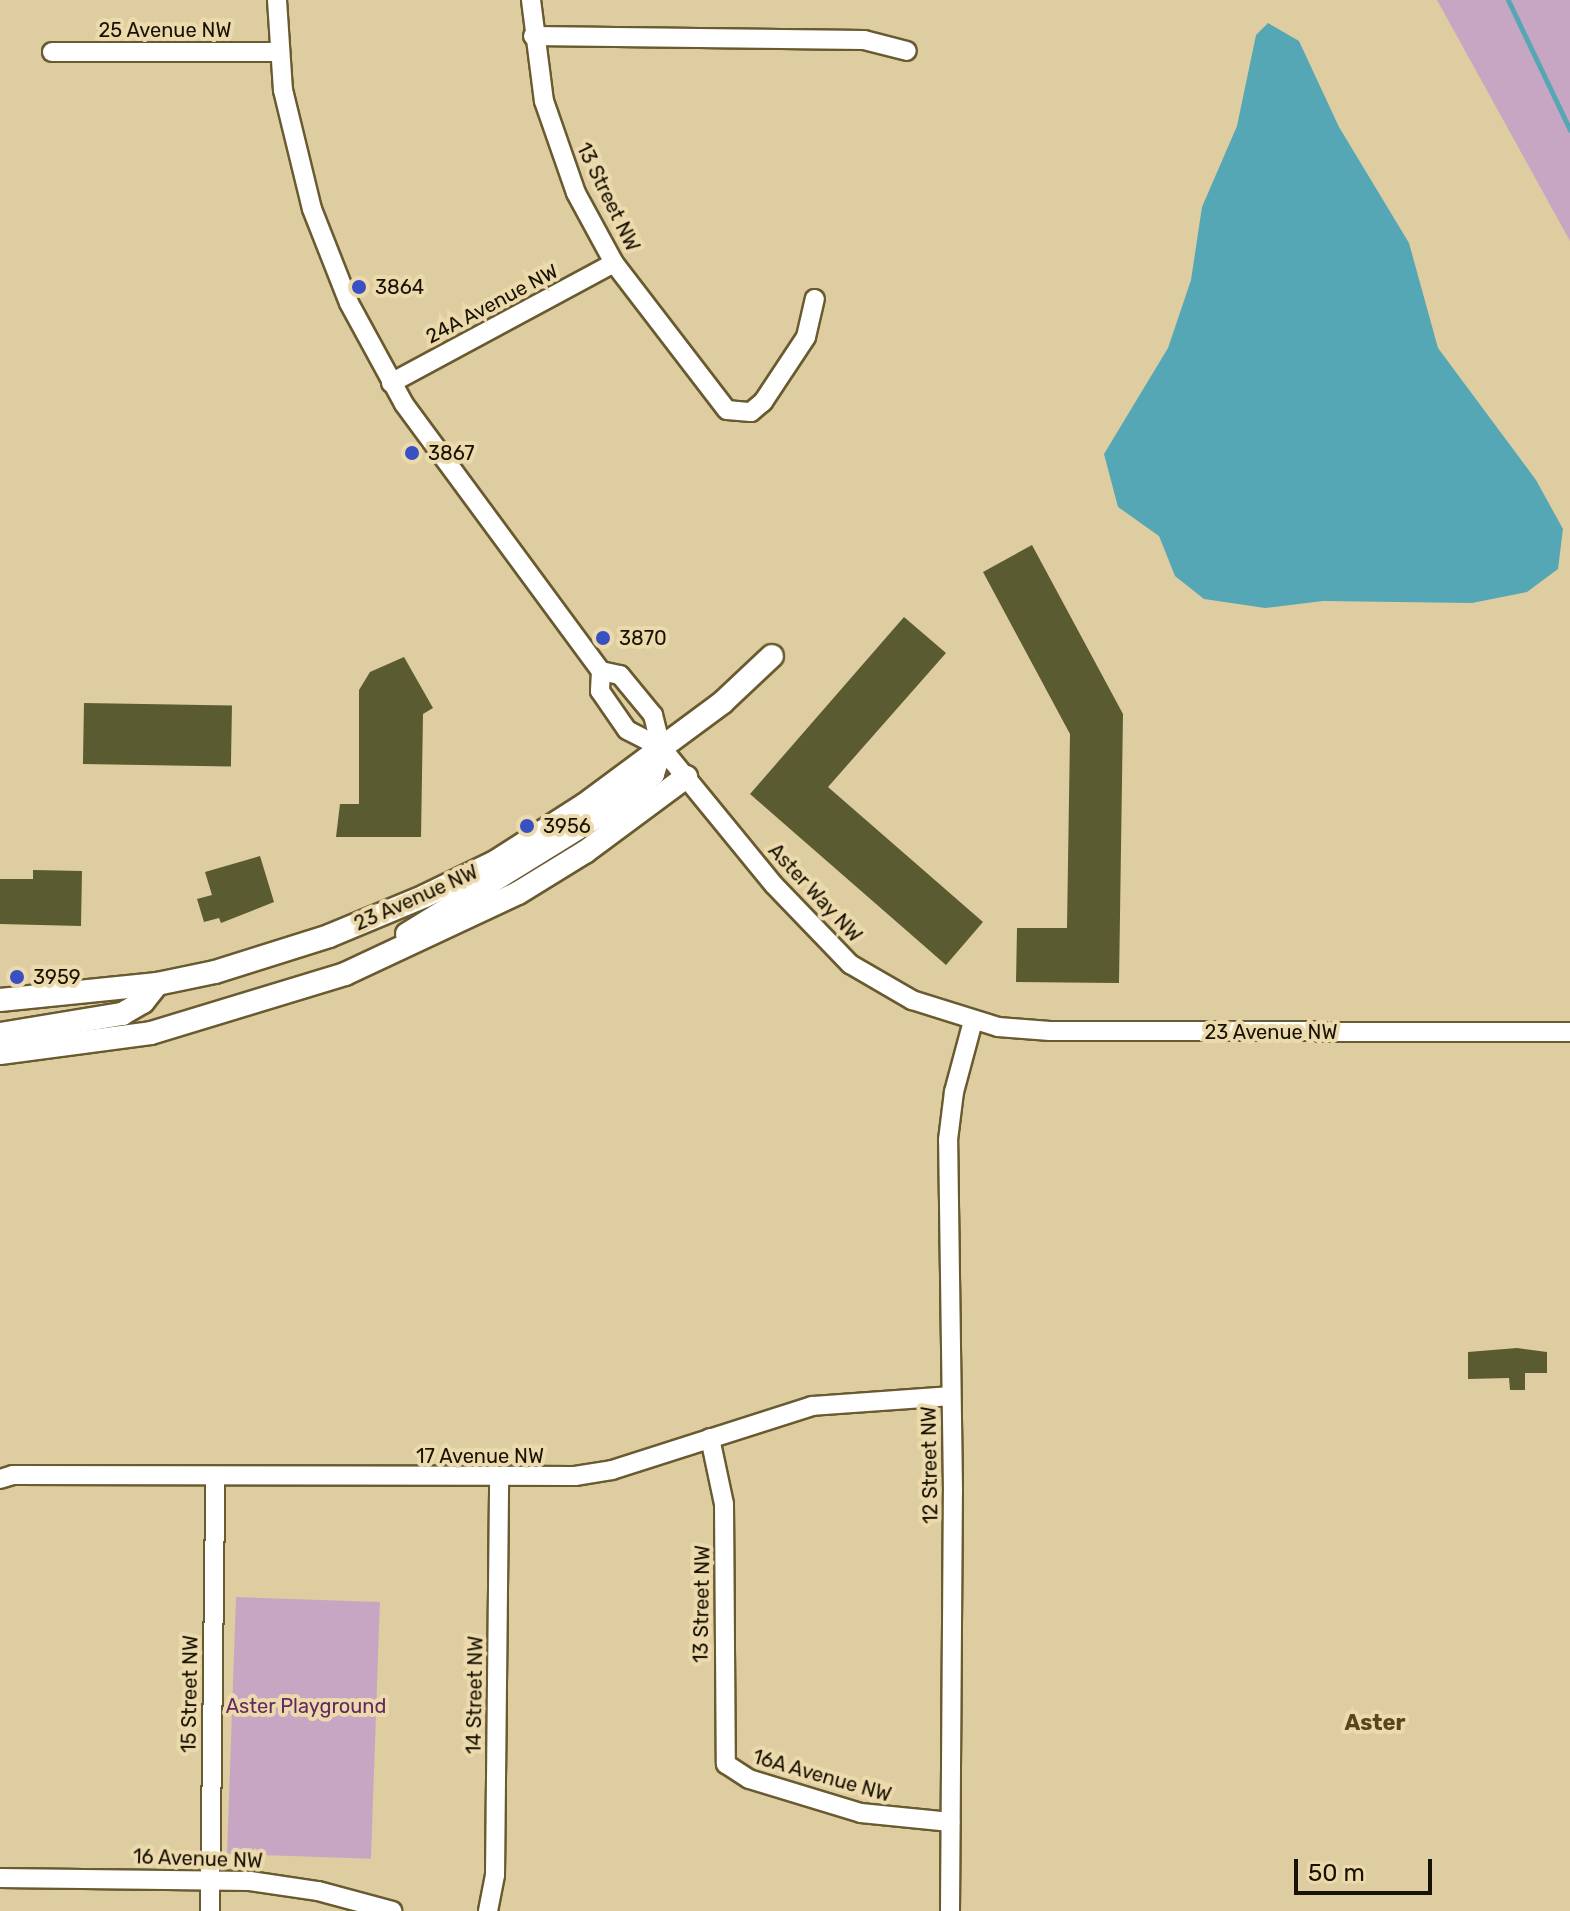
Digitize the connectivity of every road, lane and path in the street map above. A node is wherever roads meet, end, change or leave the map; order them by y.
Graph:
1 (277, 0) edge
2 (531, 0) edge
3 (533, 36) junction
4 (907, 51) dead end
5 (52, 52) dead end
6 (278, 52) junction
7 (614, 263) junction
8 (815, 299) dead end
9 (391, 383) junction
10 (772, 656) dead end
11 (601, 671) junction
12 (661, 747) junction
13 (686, 777) junction
14 (320, 983) junction
15 (157, 984) junction
16 (0, 1000) edge
17 (973, 1021) junction
18 (1570, 1032) edge
19 (0, 1034) edge
20 (0, 1053) edge
21 (950, 1396) junction
22 (710, 1438) junction
23 (215, 1477) junction
24 (0, 1479) edge
25 (499, 1479) junction
26 (730, 1770) joint
27 (951, 1822) junction
28 (0, 1878) edge
29 (211, 1879) junction
30 (210, 1911) edge
31 (392, 1911) edge
32 (488, 1911) edge
33 (950, 1911) edge

1 - 6 street
2 - 3 street, 13 Street NW
3 - 4 street
3 - 7 street, 13 Street NW
5 - 6 street, 25 Avenue NW
6 - 9 street
7 - 8 street, 13 Street NW
7 - 9 street, 24A Avenue NW
9 - 11 street
10 - 12 main road, 23 Avenue NW
11 - 12 street
11 - 12 street
12 - 13 street, Aster Way NW
12 - 14 main road
12 - 15 main road, 23 Avenue NW
13 - 14 main road, 23 Avenue NW
13 - 17 street, Aster Way NW
14 - 20 main road, 23 Avenue NW
15 - 16 main road, 23 Avenue NW
15 - 19 main road
17 - 18 street, 23 Avenue NW
17 - 21 street, 12 Street NW
21 - 22 street, 17 Avenue NW
21 - 27 street, 12 Street NW
22 - 25 street, 17 Avenue NW
22 - 26 street, 13 Street NW
23 - 24 street, 17 Avenue NW
23 - 25 street, 17 Avenue NW
23 - 29 street, 15 Street NW
25 - 32 street, 14 Street NW
26 - 27 street, 16A Avenue NW
27 - 33 street, 12 Street NW
28 - 29 street, 16 Avenue NW
29 - 30 street, 15 Street NW
29 - 31 street, 16 Avenue NW

